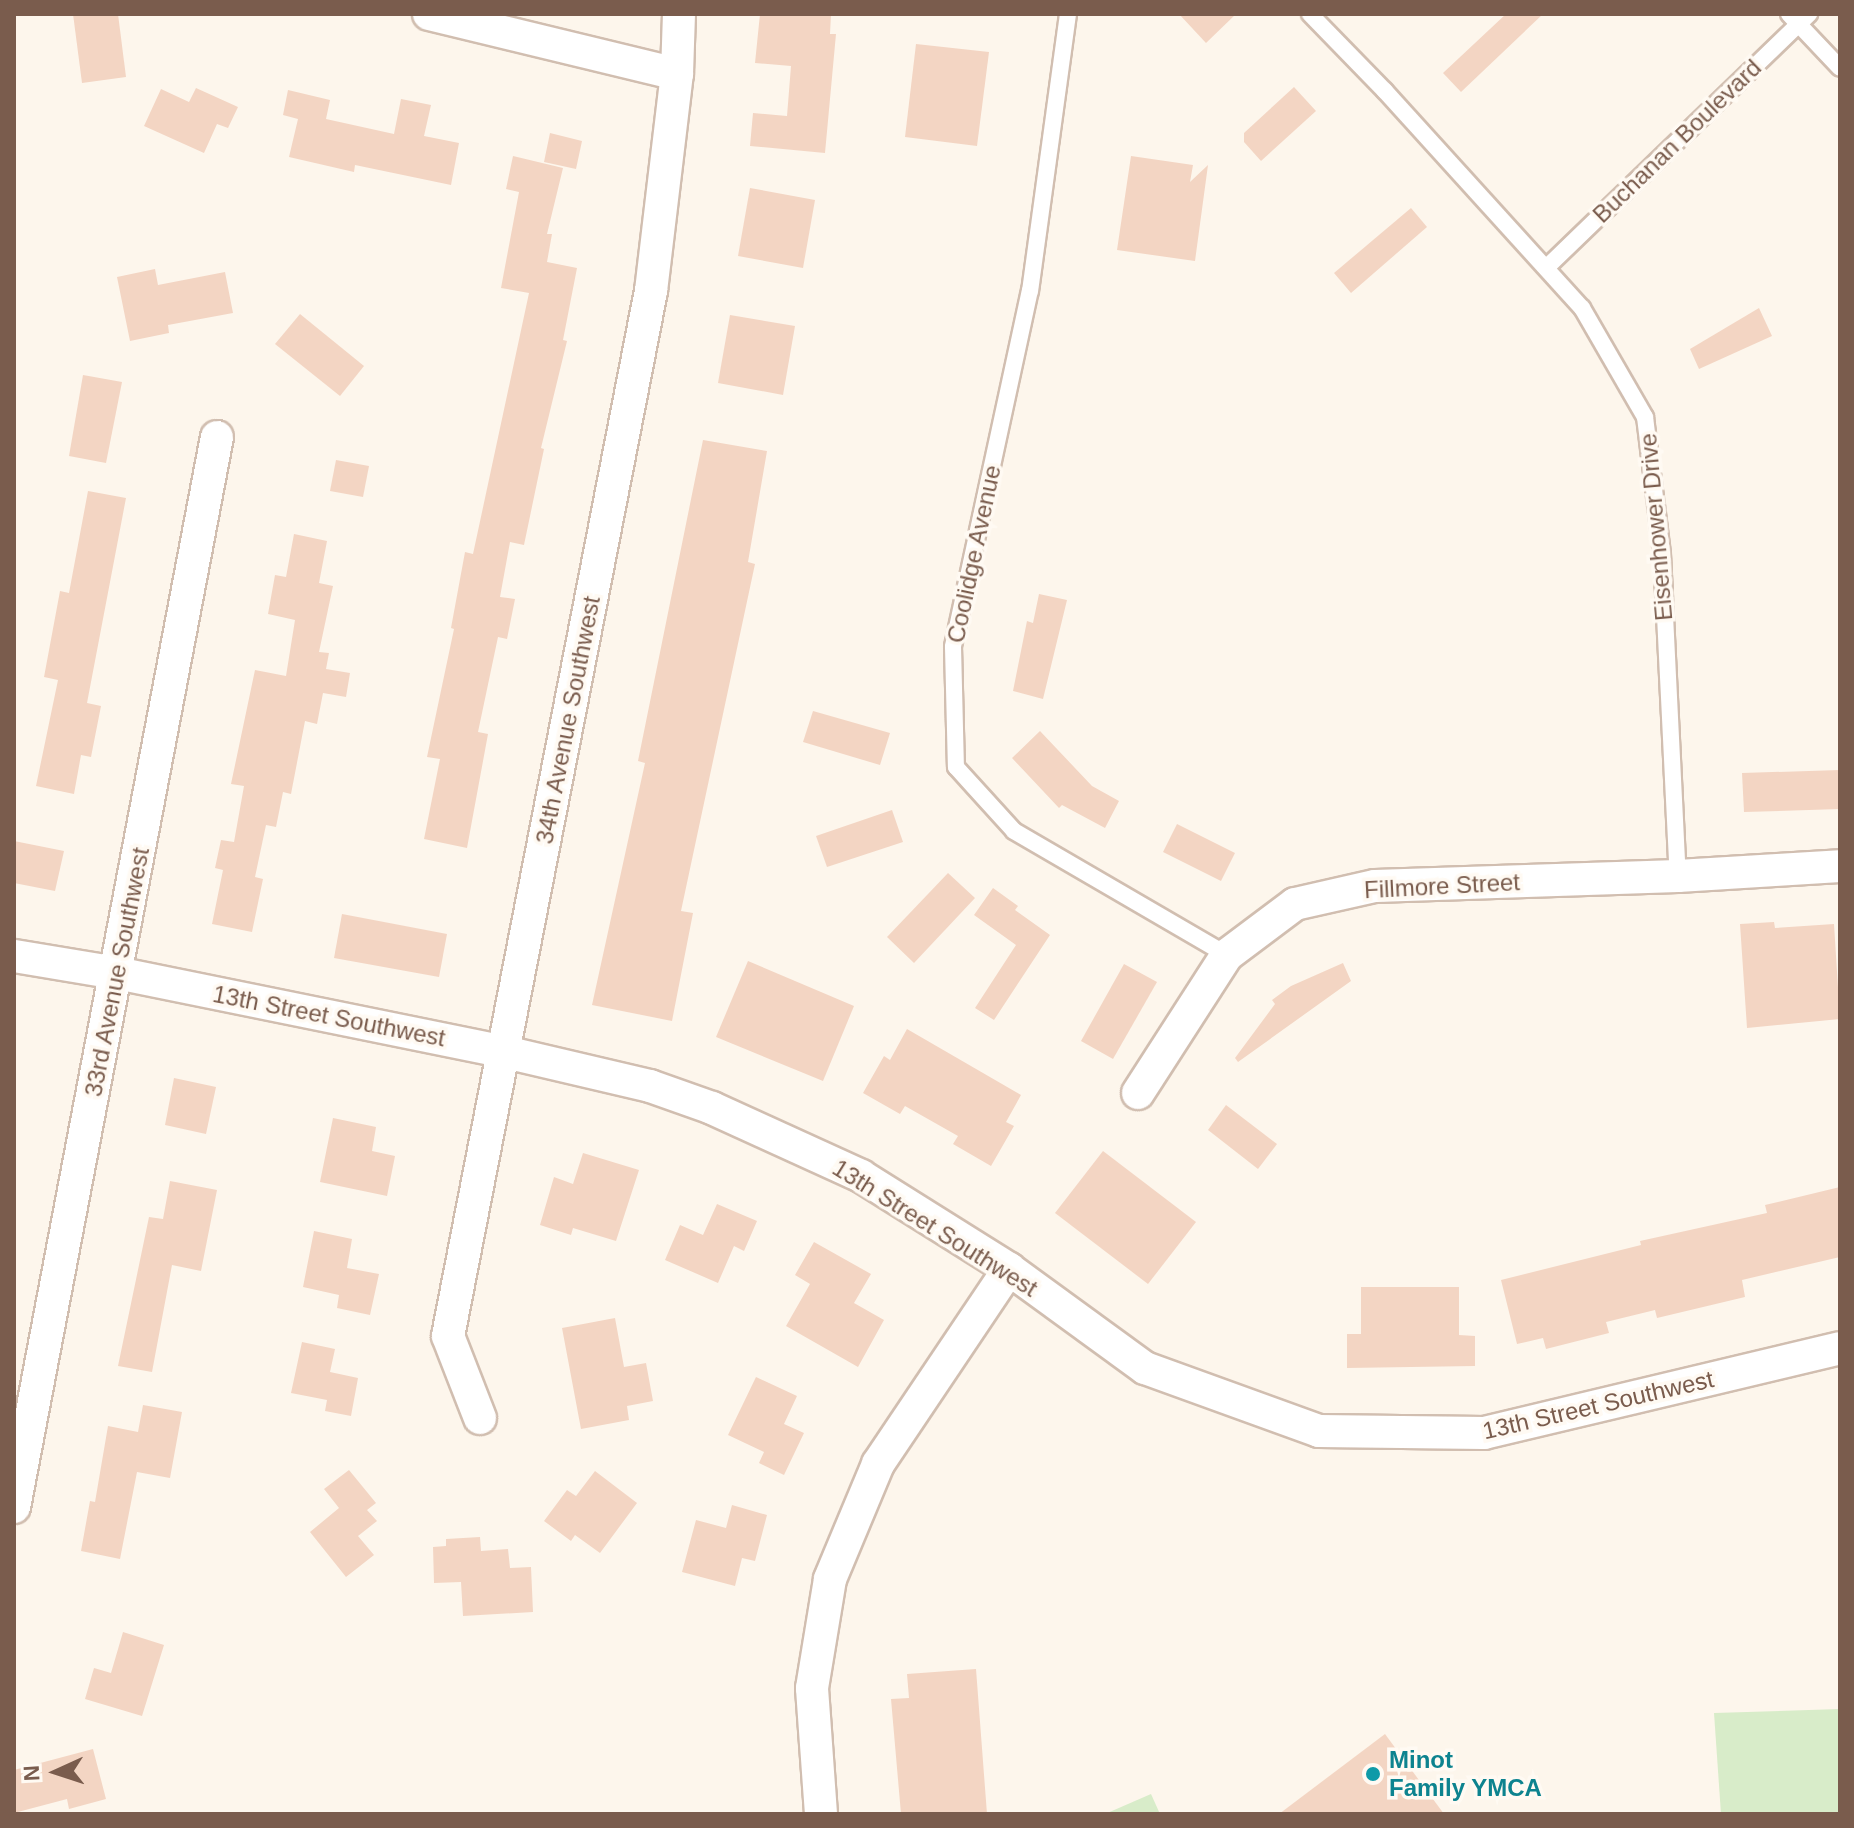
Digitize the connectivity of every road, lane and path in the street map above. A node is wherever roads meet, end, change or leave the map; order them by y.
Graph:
1 (429, 14) edge
2 (679, 14) edge
3 (1068, 14) edge
4 (1310, 14) edge
5 (1799, 17) edge
6 (1840, 68) edge
7 (677, 74) junction
8 (1546, 268) junction
9 (217, 437) dead end
10 (1840, 866) edge
11 (1678, 876) junction
12 (1227, 955) junction
13 (14, 956) edge
14 (117, 973) junction
15 (505, 1052) junction
16 (1138, 1093) dead end
17 (1009, 1269) junction
18 (1840, 1348) edge
19 (480, 1418) dead end
20 (14, 1507) edge
21 (821, 1814) edge

1 - 7 street
2 - 7 street, 34th Avenue Southwest
3 - 12 lane, Coolidge Avenue
4 - 8 lane, Eisenhower Drive
5 - 6 lane
5 - 8 lane, Buchanan Boulevard
7 - 15 street, 34th Avenue Southwest
8 - 11 lane, Eisenhower Drive
9 - 14 street, 33rd Avenue Southwest
10 - 11 street, Fillmore Street
11 - 12 street, Fillmore Street
12 - 16 street, Fillmore Street
13 - 14 street, 13th Street Southwest
14 - 15 street, 13th Street Southwest
14 - 20 street, 33rd Avenue Southwest
15 - 17 street, 13th Street Southwest
15 - 19 street, 34th Avenue Southwest
17 - 18 street, 13th Street Southwest
17 - 21 street

